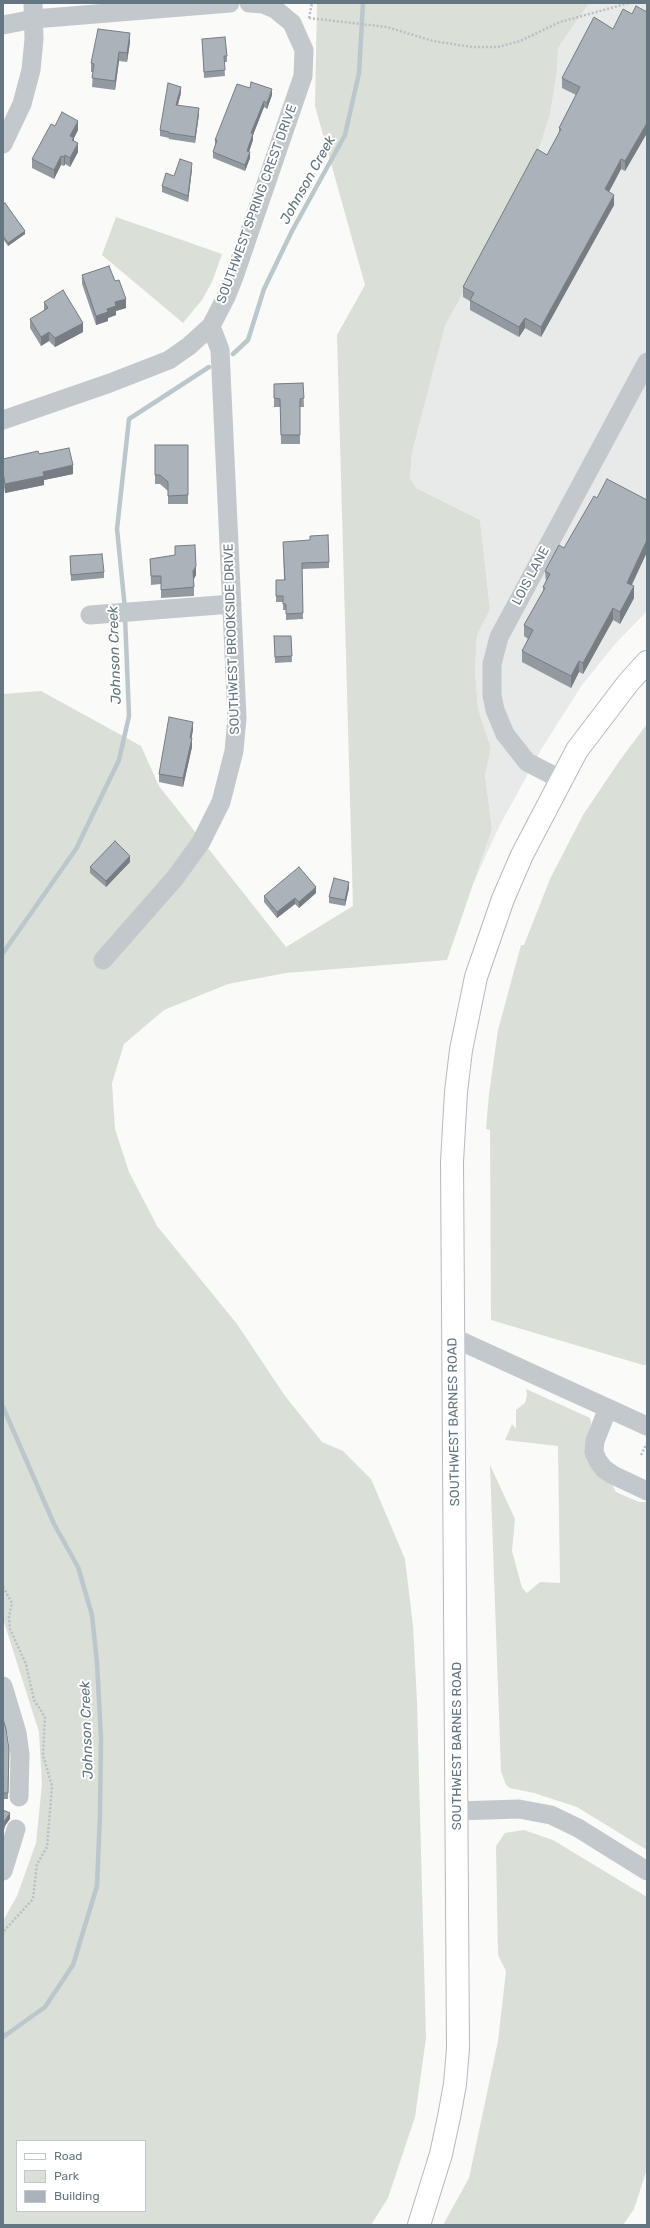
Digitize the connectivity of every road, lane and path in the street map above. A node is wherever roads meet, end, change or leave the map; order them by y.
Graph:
1 (230, 3) edge
2 (249, 3) edge
3 (629, 3) edge
4 (34, 11) edge
5 (309, 18) dead end
6 (3, 25) edge
7 (3, 144) edge
8 (211, 326) junction
9 (647, 362) edge
10 (3, 420) edge
11 (232, 604) junction
12 (90, 615) dead end
13 (647, 662) edge
14 (562, 780) junction
15 (103, 960) dead end
16 (454, 1338) junction
17 (608, 1408) junction
18 (647, 1426) edge
19 (647, 1442) edge
20 (641, 1455) dead end
21 (613, 1474) junction
22 (647, 1481) edge
23 (647, 1491) edge
24 (647, 1496) edge
25 (3, 1688) edge
26 (19, 1797) dead end
27 (457, 1811) junction
28 (16, 1829) dead end
29 (3, 1870) edge
30 (647, 1871) edge
31 (419, 2225) edge

1 - 4 street
2 - 8 street, SOUTHWEST SPRING CREST DRIVE
3 - 5 path
4 - 6 street
4 - 7 street
8 - 10 street, SOUTHWEST SPRING CREST DRIVE
8 - 11 street, SOUTHWEST BROOKSIDE DRIVE
9 - 14 street, LOIS LANE
11 - 12 street
11 - 15 street, SOUTHWEST BROOKSIDE DRIVE
13 - 14 main road, SOUTHWEST BARNES ROAD
14 - 16 main road, SOUTHWEST BARNES ROAD
16 - 17 street
16 - 27 main road, SOUTHWEST BARNES ROAD
17 - 18 street
17 - 21 street
19 - 20 path
21 - 22 street
21 - 23 street
21 - 24 street
25 - 26 street
27 - 30 street
27 - 31 main road, SOUTHWEST BARNES ROAD
28 - 29 street

